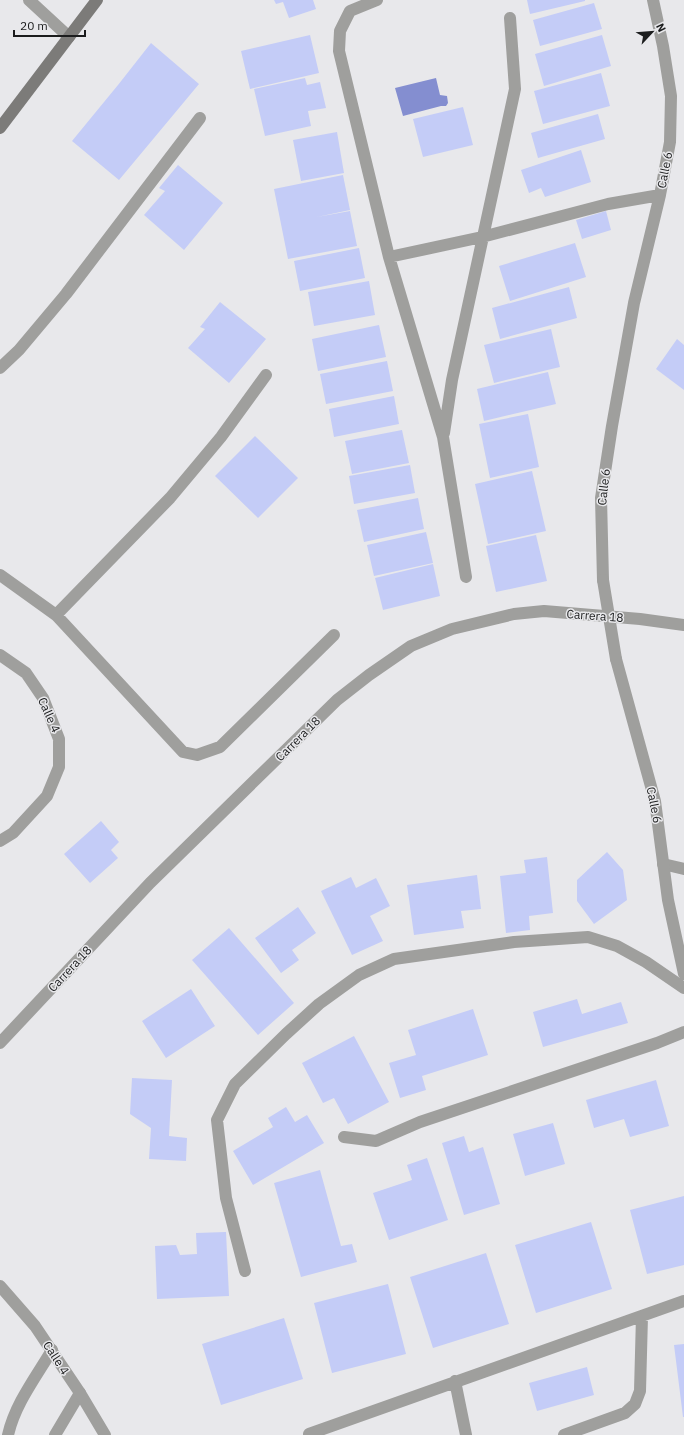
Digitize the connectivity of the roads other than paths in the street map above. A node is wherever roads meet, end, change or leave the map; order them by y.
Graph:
1 (29, 0) edge
2 (97, 0) edge
3 (377, 0) edge
4 (653, 0) edge
5 (510, 18) dead end
6 (69, 37) junction
7 (200, 118) dead end
8 (0, 128) edge
9 (660, 195) junction
10 (482, 237) junction
11 (389, 257) junction
12 (0, 368) edge
13 (266, 375) dead end
14 (443, 437) junction
15 (0, 576) edge
16 (466, 577) dead end
17 (56, 614) junction
18 (684, 625) edge
19 (334, 635) dead end
20 (0, 655) edge
21 (0, 841) edge
22 (663, 864) junction
23 (684, 869) edge
24 (682, 957) edge
25 (684, 974) edge
26 (684, 988) edge
27 (684, 1032) edge
28 (0, 1043) edge
29 (344, 1138) dead end
30 (245, 1271) dead end
31 (0, 1286) edge
32 (684, 1301) edge
33 (642, 1316) junction
34 (52, 1350) junction
35 (455, 1382) junction
36 (80, 1394) junction
37 (309, 1434) dead end
38 (8, 1435) edge
39 (55, 1435) edge
40 (105, 1435) edge
41 (466, 1435) edge
42 (564, 1435) edge

1 - 6 street
2 - 6 main road
3 - 11 street
4 - 9 street, Calle 6
5 - 10 street
6 - 8 main road
7 - 12 street
9 - 10 street
9 - 22 street, Calle 6, bridge
10 - 11 street
10 - 14 street
11 - 14 street
13 - 17 street
14 - 16 street
15 - 17 street
17 - 19 street
18 - 28 street, Carrera 18
20 - 21 street, Calle 4
22 - 23 street
22 - 24 street, Calle 6
24 - 25 street, Calle 6
26 - 30 street
27 - 29 street
31 - 34 street, Calle 4
32 - 33 street
33 - 35 street
33 - 42 street
34 - 36 street, Calle 4
34 - 38 street
35 - 37 street
35 - 41 street
36 - 39 street
36 - 40 street, Calle 4

